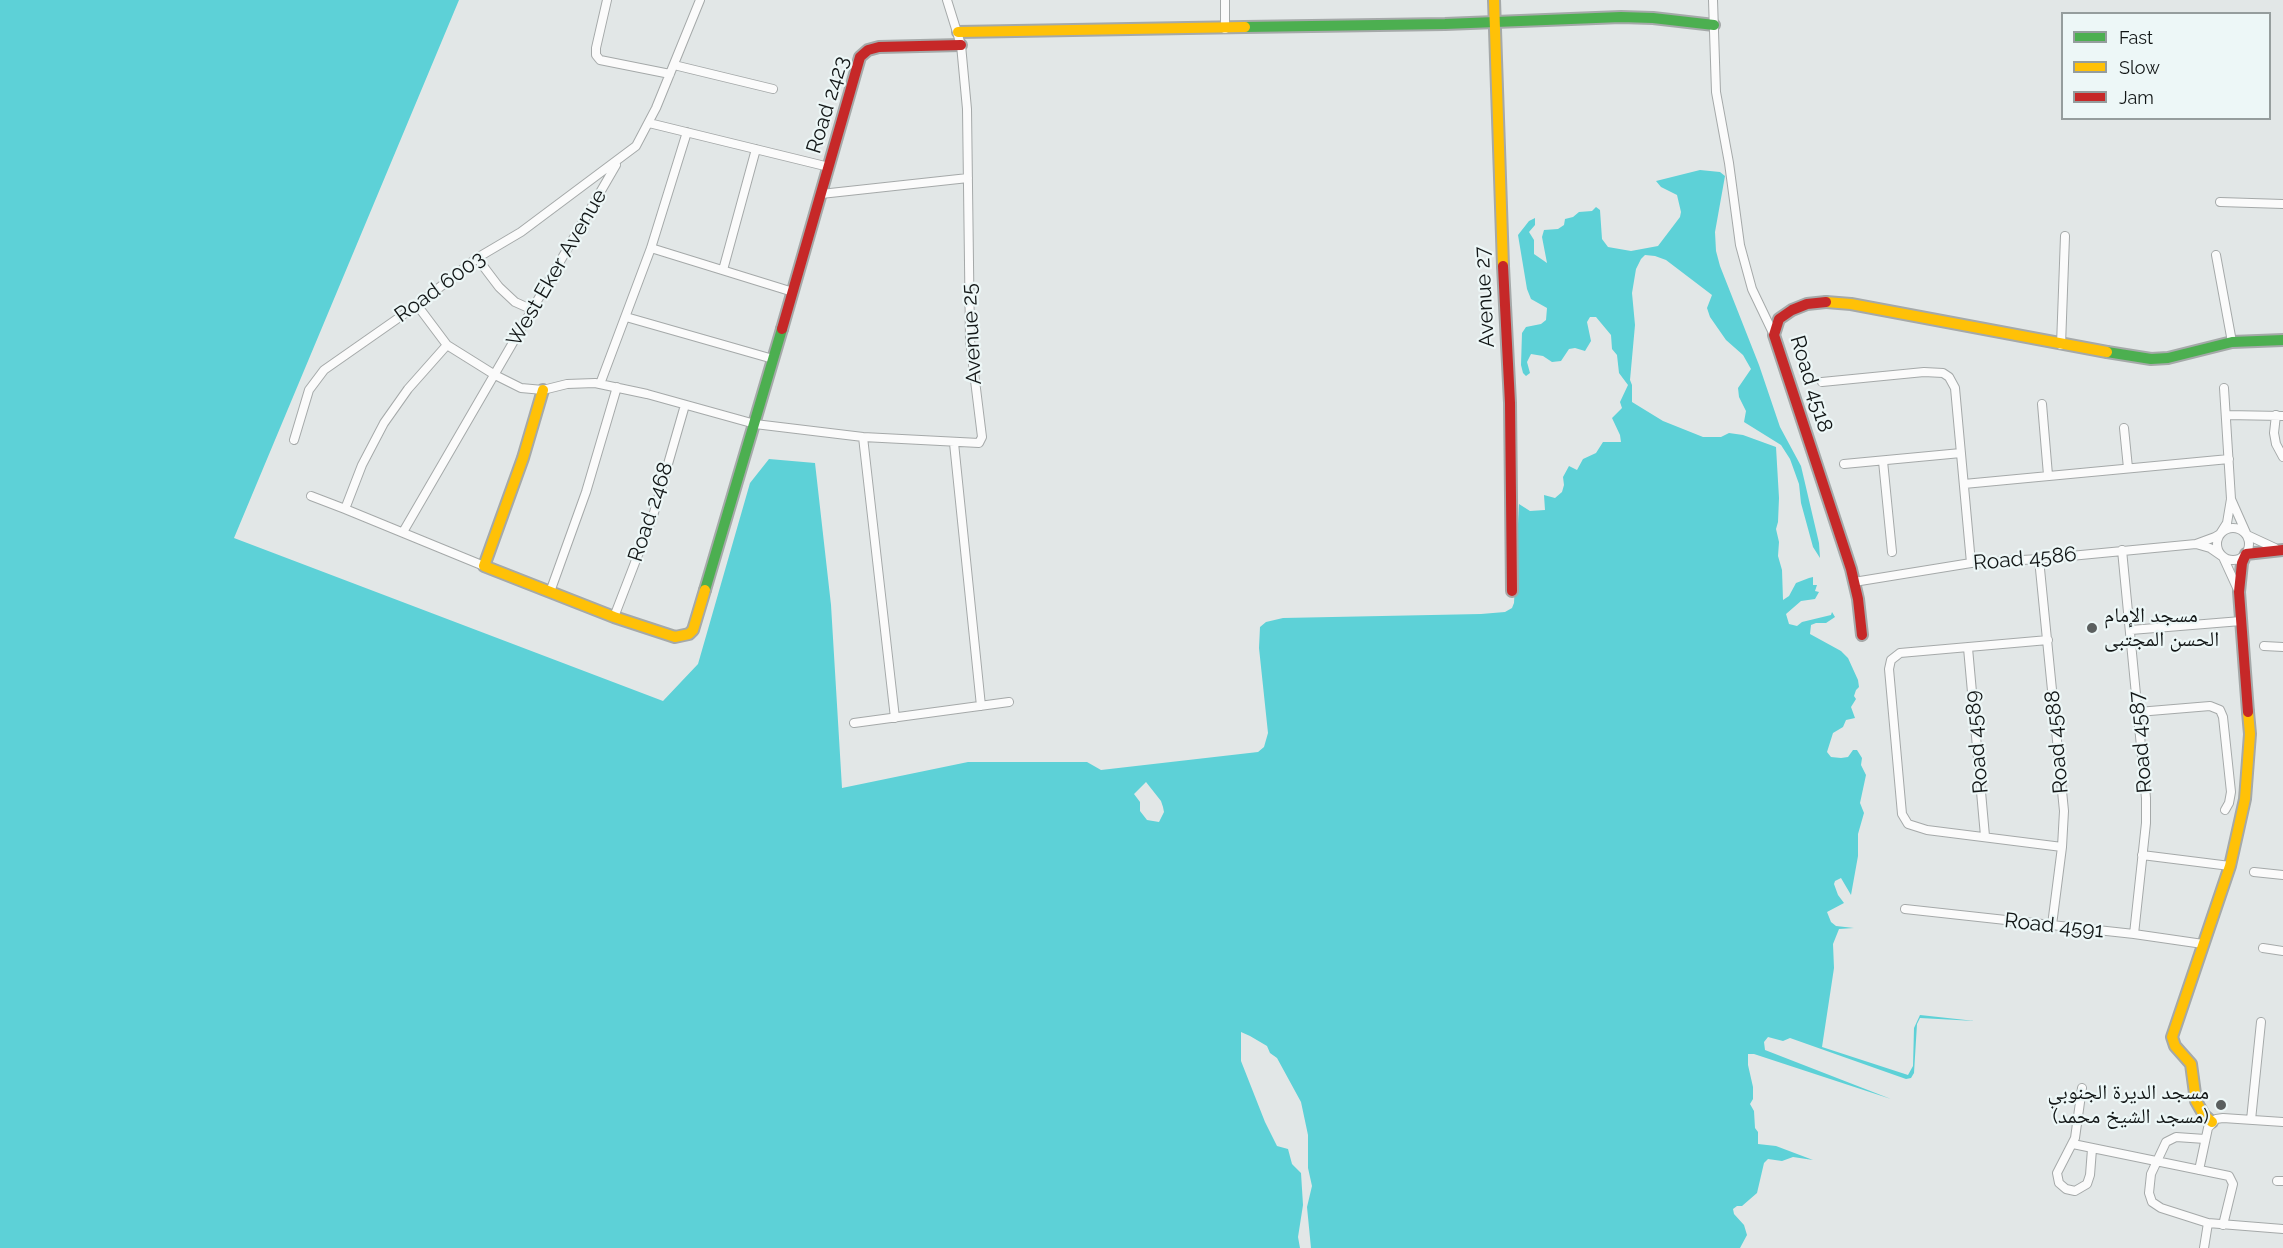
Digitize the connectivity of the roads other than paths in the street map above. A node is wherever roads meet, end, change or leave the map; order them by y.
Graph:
1 (607, 0) edge
2 (700, 0) edge
3 (947, 0) edge
4 (1225, 0) edge
5 (1494, 0) edge
6 (1713, 0) edge
7 (1494, 22) junction
8 (1714, 25) junction
9 (1226, 29) junction
10 (958, 32) junction
11 (961, 45) junction
12 (674, 65) junction
13 (670, 74) junction
14 (773, 89) dead end
15 (649, 123) junction
16 (687, 132) junction
17 (756, 149) junction
18 (618, 161) junction
19 (829, 167) junction
20 (968, 178) junction
21 (821, 194) junction
22 (2220, 202) dead end
23 (2283, 204) edge
24 (2065, 236) dead end
25 (651, 248) junction
26 (2216, 255) dead end
27 (477, 258) junction
28 (723, 270) junction
29 (793, 292) junction
30 (417, 305) junction
31 (533, 310) junction
32 (626, 317) junction
33 (1774, 335) junction
34 (2283, 340) edge
35 (2232, 342) junction
36 (447, 345) junction
37 (2061, 345) junction
38 (773, 359) junction
39 (495, 375) junction
40 (1822, 382) dead end
41 (600, 384) junction
42 (617, 387) junction
43 (2224, 388) dead end
44 (543, 390) junction
45 (2042, 404) dead end
46 (685, 405) junction
47 (2226, 415) junction
48 (2279, 415) edge
49 (755, 424) junction
50 (2124, 428) dead end
51 (864, 437) junction
52 (294, 440) dead end
53 (954, 443) junction
54 (1961, 453) junction
55 (2283, 457) edge
56 (2229, 459) junction
57 (1883, 460) junction
58 (1844, 464) dead end
59 (2128, 468) junction
60 (2048, 475) junction
61 (1964, 484) junction
62 (311, 496) dead end
63 (2231, 499) junction
64 (345, 509) junction
65 (403, 532) junction
66 (2220, 534) junction
67 (2247, 535) junction
68 (2196, 543) junction
69 (2281, 549) edge
70 (2122, 550) junction
71 (1892, 552) dead end
72 (2246, 554) junction
73 (2223, 557) junction
74 (2039, 559) junction
75 (1971, 563) junction
76 (484, 566) junction
77 (1854, 582) junction
78 (1512, 591) dead end
79 (550, 592) junction
80 (2239, 592) junction
81 (614, 617) junction
82 (2241, 621) junction
83 (2131, 630) junction
84 (1862, 635) dead end
85 (2048, 640) junction
86 (2264, 646) dead end
87 (2283, 647) edge
88 (1968, 648) junction
89 (1009, 702) dead end
90 (981, 706) junction
91 (2138, 712) junction
92 (896, 718) junction
93 (854, 723) dead end
94 (2225, 810) dead end
95 (1985, 836) junction
96 (2062, 847) junction
97 (2142, 855) junction
98 (2230, 866) junction
99 (2253, 872) dead end
100 (2283, 875) edge
101 (1905, 909) dead end
102 (2052, 925) junction
103 (2134, 934) junction
104 (2203, 944) junction
105 (2263, 948) dead end
106 (2283, 951) edge
107 (2260, 1022) dead end
108 (2082, 1088) dead end
109 (2251, 1120) junction
110 (2212, 1122) junction
111 (2283, 1122) edge
112 (2205, 1139) junction
113 (2073, 1144) junction
114 (2092, 1149) junction
115 (2155, 1162) junction
116 (2199, 1170) junction
117 (2208, 1223) junction
118 (2223, 1225) junction
119 (2283, 1229) edge
120 (2204, 1248) edge

1 - 13 street
2 - 12 street, West Eker Avenue
3 - 10 street, Avenue 25
4 - 9 street
5 - 7 street, Avenue 27
6 - 8 street
7 - 8 street
7 - 9 street
7 - 78 street, Avenue 27
8 - 33 street
9 - 10 street
10 - 11 street, Avenue 25
11 - 19 street, Road 2423
11 - 20 street, Avenue 25
12 - 13 street, West Eker Avenue
12 - 14 street
13 - 15 street, West Eker Avenue
15 - 16 street
15 - 18 street, West Eker Avenue
16 - 17 street
16 - 25 street
17 - 19 street
17 - 28 street
18 - 27 street, Road 6003
18 - 31 street, West Eker Avenue
19 - 21 street, Road 2423
20 - 21 street
20 - 53 street, Avenue 25
21 - 29 street, Road 2423
22 - 23 street
24 - 37 street
25 - 28 street
25 - 32 street
26 - 35 street
27 - 30 street, Road 6003
27 - 31 street
28 - 29 street
29 - 38 street, Road 2423
30 - 36 street
30 - 52 street, Road 6003
31 - 39 street, West Eker Avenue
32 - 38 street
32 - 41 street
33 - 37 street, Road 4518
33 - 77 street, Road 4518
34 - 35 street, Road 4518
35 - 37 street, Road 4518
36 - 39 street
36 - 64 street
38 - 49 street, Road 2423
39 - 44 street
39 - 65 street, West Eker Avenue
40 - 54 street
41 - 42 street, Avenue 25
41 - 44 street, Avenue 25
42 - 46 street, Avenue 25
42 - 79 street
43 - 47 street
44 - 76 street
45 - 60 street
46 - 49 street, Avenue 25
46 - 81 street, Road 2468
47 - 48 street
47 - 56 street
48 - 55 street
49 - 51 street, Avenue 25
49 - 81 street, Road 2423
50 - 59 street
51 - 53 street, Avenue 25
51 - 92 street
53 - 90 street
54 - 57 street
54 - 61 street
56 - 59 street
56 - 63 street
57 - 58 street
57 - 71 street
59 - 60 street
60 - 61 street
61 - 75 street
62 - 64 street
63 - 66 street
63 - 67 street
64 - 65 street
65 - 76 street
66 - 67 street
66 - 68 street, Road 4586
66 - 73 street
67 - 69 street
67 - 72 street
68 - 70 street, Road 4586
68 - 73 street
69 - 72 street
70 - 74 street, Road 4586
70 - 83 street, Road 4587
72 - 73 street
72 - 80 street
73 - 80 street
74 - 75 street, Road 4586
74 - 85 street, Road 4588
75 - 77 street, Road 4586
76 - 79 street
77 - 84 street, Road 4518
79 - 81 street
80 - 82 street
82 - 83 street
82 - 98 street
83 - 91 street, Road 4587
85 - 88 street
85 - 96 street, Road 4588
86 - 87 street
88 - 95 street, Road 4589
88 - 95 street
89 - 90 street
90 - 92 street
91 - 94 street
91 - 97 street, Road 4587
92 - 93 street
95 - 96 street
96 - 102 street, Road 4588
97 - 98 street
97 - 103 street, Road 4587
98 - 104 street
99 - 100 street
101 - 102 street, Road 4591
102 - 103 street, Road 4591
103 - 104 street, Road 4591
104 - 110 street
105 - 106 street
107 - 109 street
108 - 113 street
109 - 110 street
109 - 111 street
110 - 112 street
112 - 115 street
112 - 116 street
113 - 114 street
113 - 114 street
114 - 115 street
115 - 116 street
115 - 117 street
116 - 118 street
117 - 118 street
117 - 120 street
118 - 119 street

